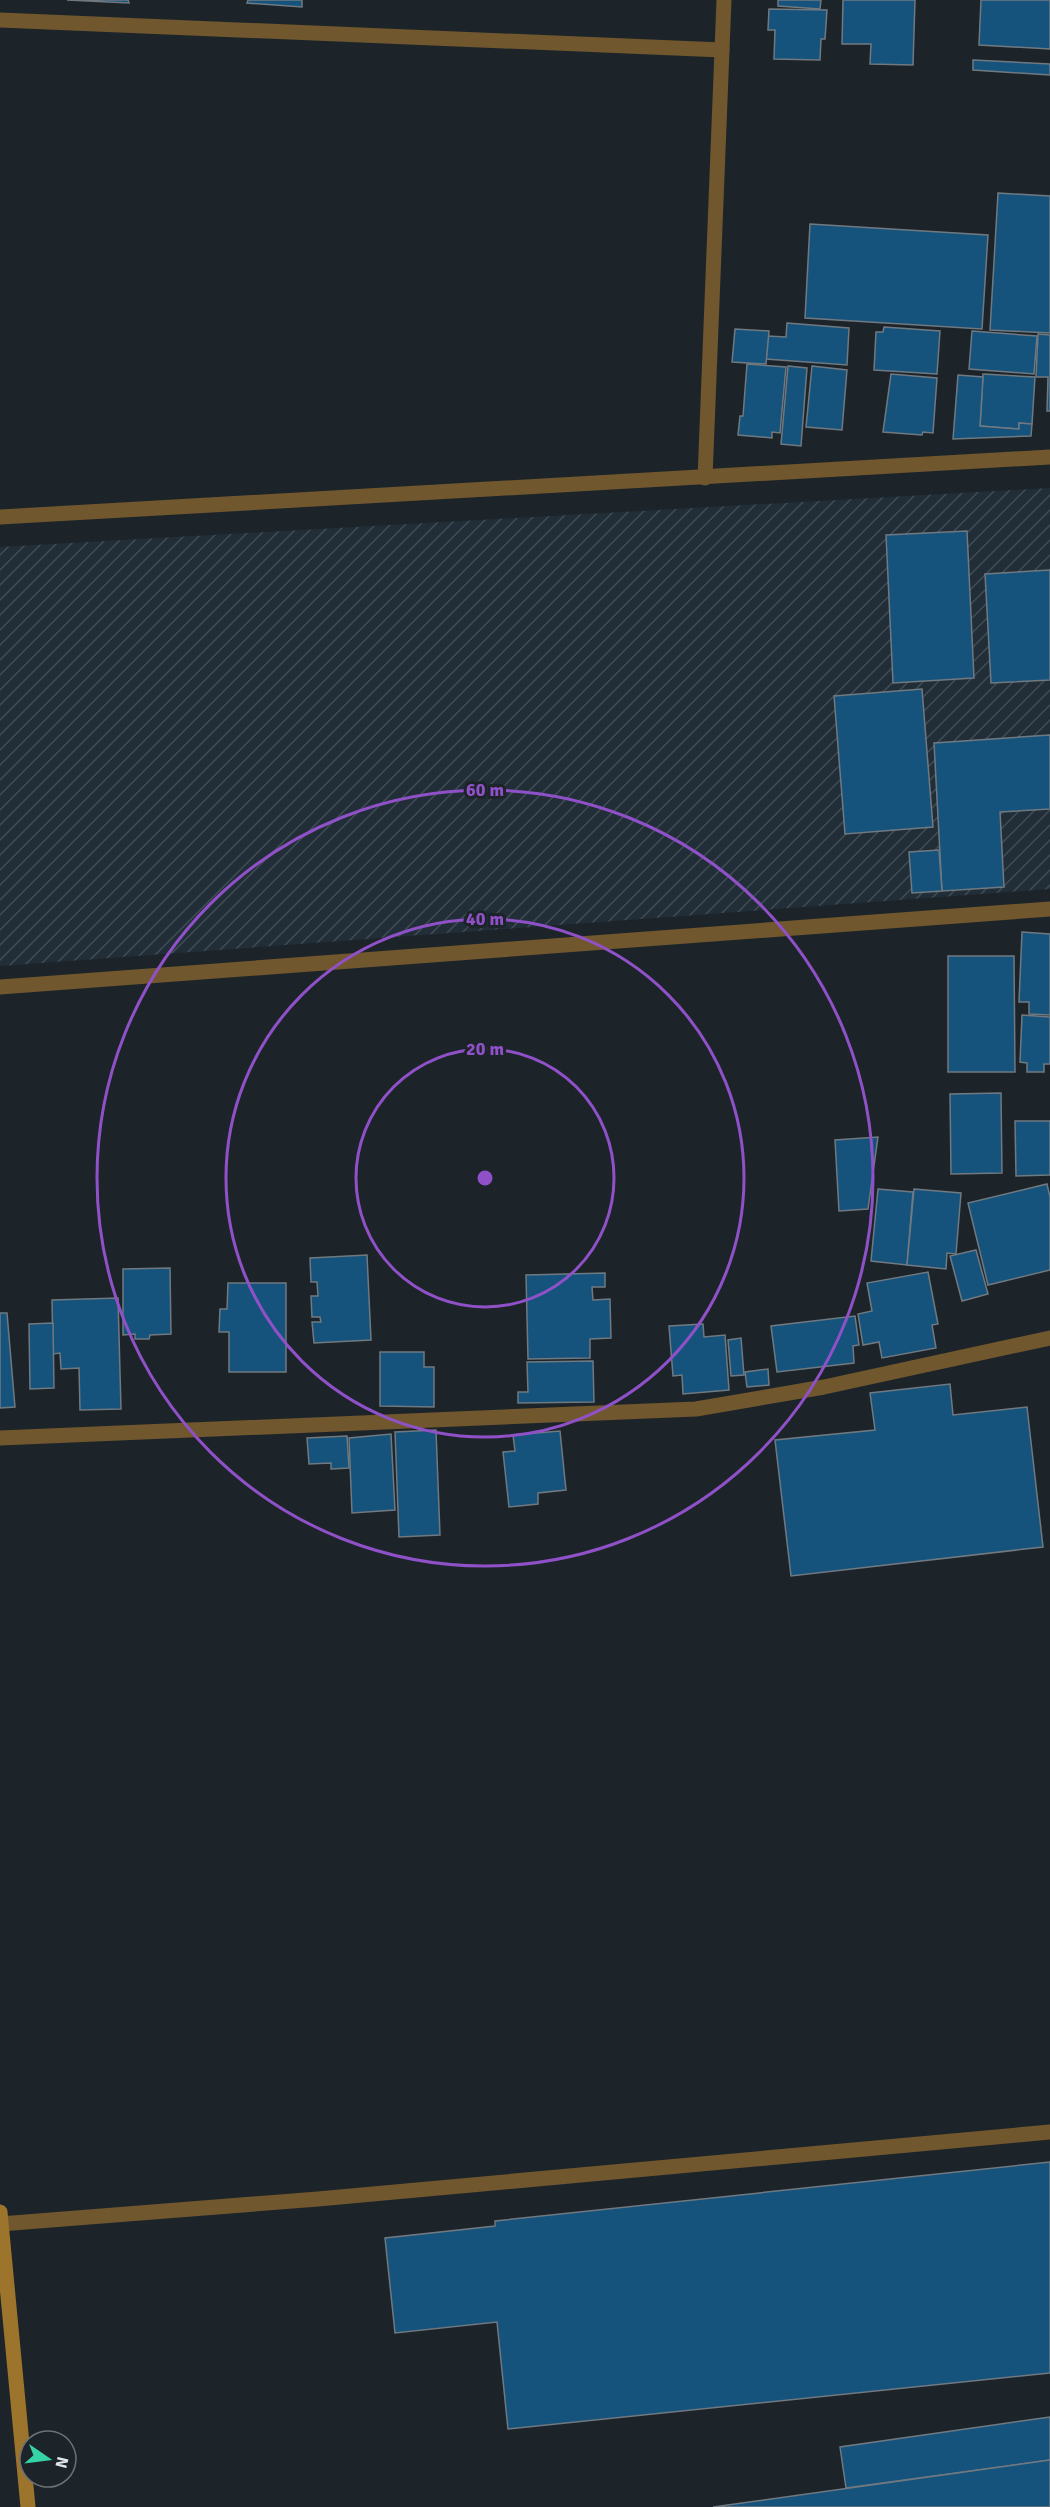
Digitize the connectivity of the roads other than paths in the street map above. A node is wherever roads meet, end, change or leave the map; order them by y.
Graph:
1 (724, 0) edge
2 (0, 20) edge
3 (722, 50) junction
4 (1050, 457) edge
5 (705, 478) junction
6 (0, 517) edge
7 (1050, 909) edge
8 (0, 987) edge
9 (1050, 1338) edge
10 (0, 1438) edge
11 (1050, 2132) edge
12 (0, 2220) edge
13 (28, 2507) edge

1 - 3 street
2 - 3 street
3 - 5 street
4 - 5 street
5 - 6 street
7 - 8 street
9 - 10 street
11 - 12 street
12 - 13 street

